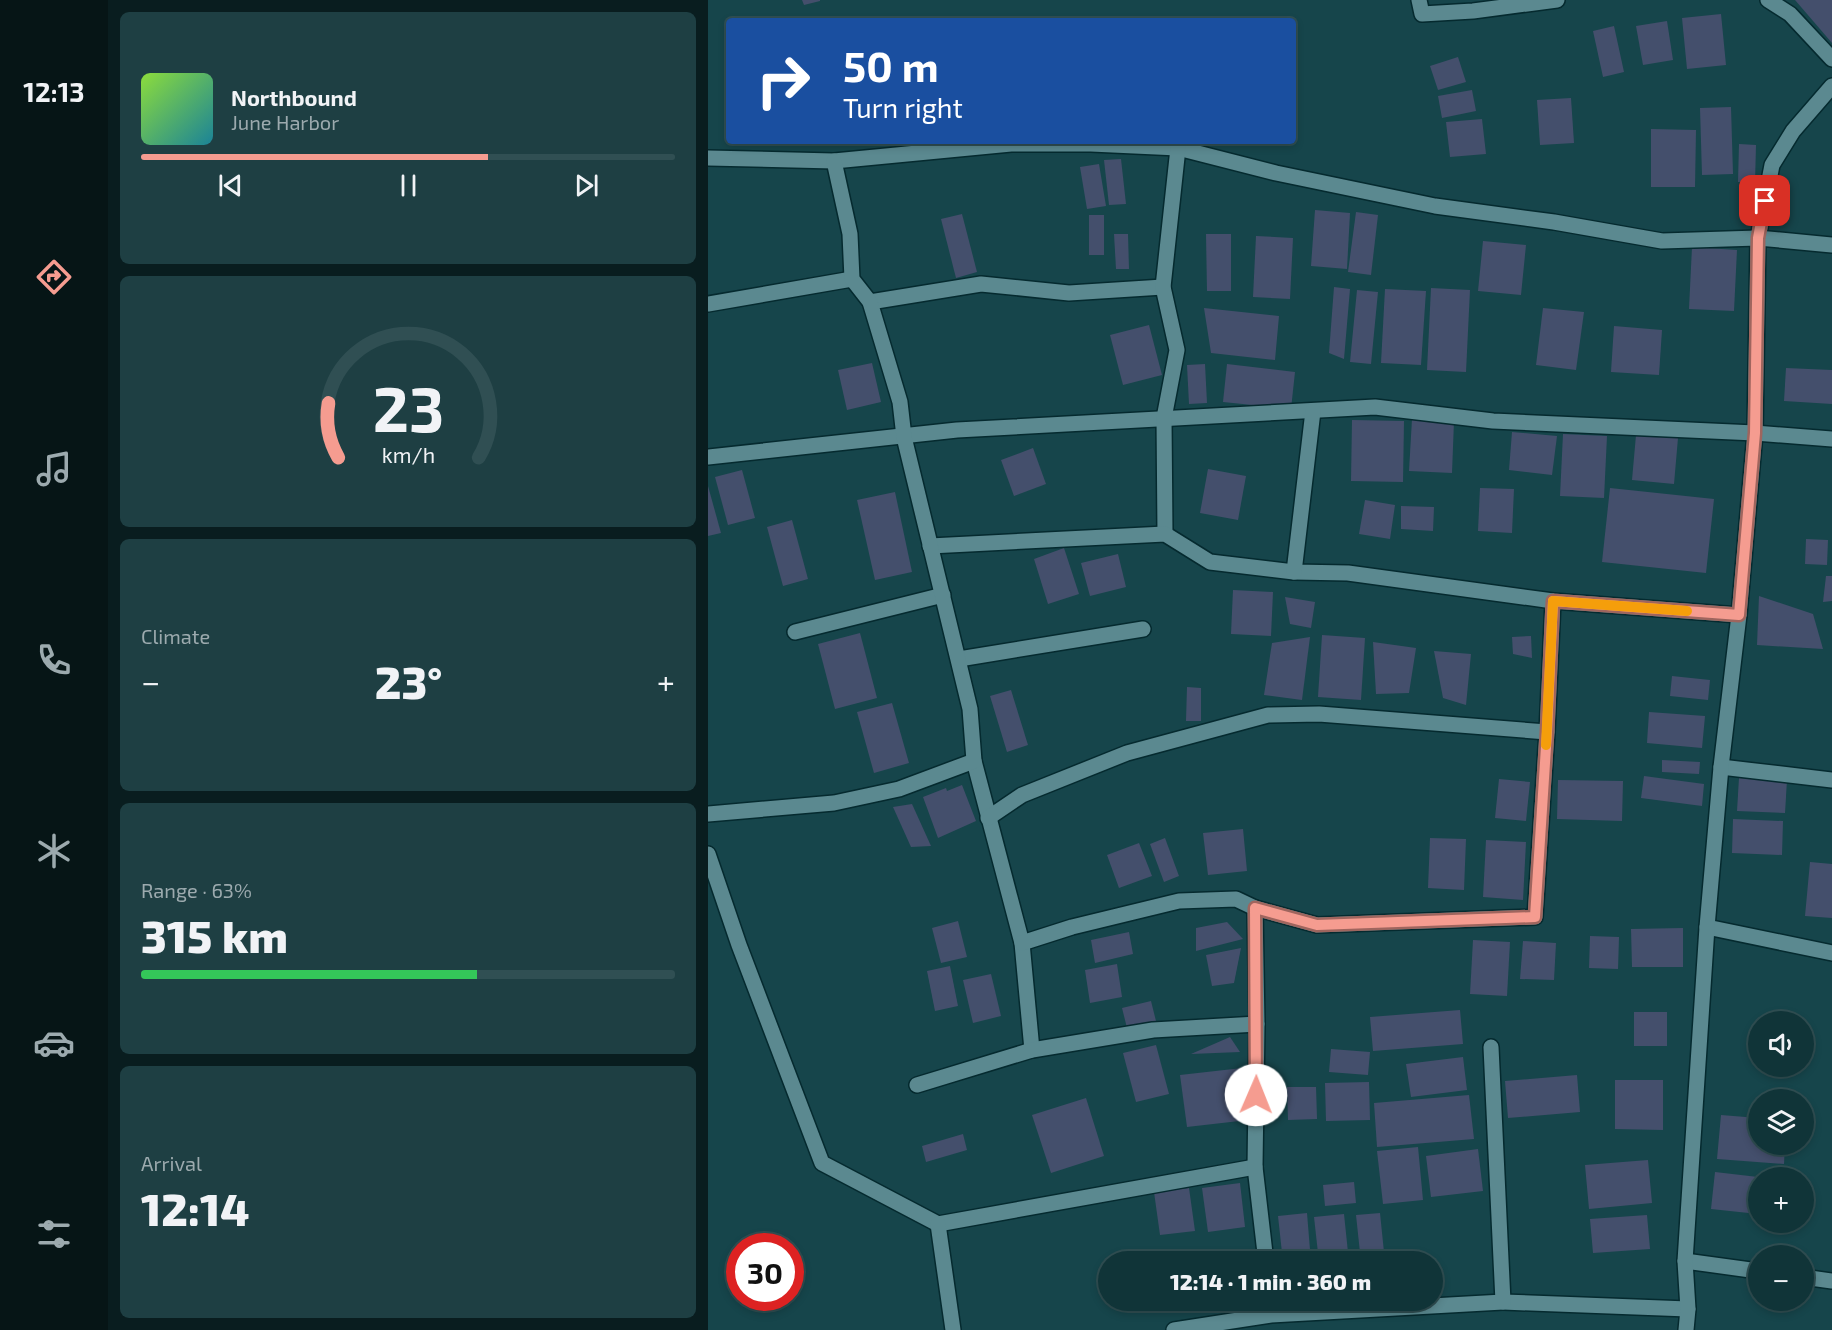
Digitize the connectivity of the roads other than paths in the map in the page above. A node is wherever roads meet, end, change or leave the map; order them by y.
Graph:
1 (1419, 0) edge
2 (1557, 0) edge
3 (1768, 0) edge
4 (1832, 59) edge
5 (1832, 86) edge
6 (1178, 148) junction
7 (708, 158) edge
8 (834, 161) junction
9 (1758, 238) junction
10 (1832, 245) edge
11 (852, 279) junction
12 (1163, 287) junction
13 (870, 302) junction
14 (708, 303) edge
15 (1313, 411) junction
16 (1164, 418) junction
17 (1755, 433) junction
18 (904, 437) junction
19 (1832, 439) edge
20 (708, 457) edge
21 (1165, 534) junction
22 (930, 546) junction
23 (1294, 572) junction
24 (943, 596) junction
25 (1553, 601) junction
26 (1739, 615) junction
27 (1143, 629) dead end
28 (795, 632) dead end
29 (959, 659) junction
30 (1547, 732) junction
31 (974, 761) junction
32 (1721, 767) junction
33 (1832, 780) edge
34 (708, 814) edge
35 (988, 818) junction
36 (708, 854) edge
37 (1255, 908) junction
38 (1707, 927) junction
39 (1022, 943) junction
40 (1832, 953) edge
41 (1257, 1024) junction
42 (1491, 1047) dead end
43 (1032, 1050) junction
44 (917, 1085) dead end
45 (1255, 1167) junction
46 (938, 1224) junction
47 (1265, 1251) edge
48 (1685, 1260) junction
49 (1748, 1269) edge
50 (1814, 1279) edge
51 (1832, 1281) edge
52 (1503, 1302) junction
53 (1443, 1304) edge
54 (1688, 1309) junction
55 (1258, 1311) edge
56 (953, 1330) edge
57 (1174, 1330) edge
58 (1686, 1330) edge

1 - 2 street
3 - 4 street
5 - 9 street
6 - 8 street
6 - 9 street
6 - 12 street
7 - 8 street
8 - 11 street
9 - 10 street
9 - 17 street
11 - 13 street
11 - 14 street
12 - 13 street
12 - 16 street
13 - 18 street
15 - 16 street
15 - 17 street
15 - 23 street
16 - 18 street
16 - 21 street
17 - 19 street
17 - 26 street
18 - 20 street
18 - 22 street
21 - 22 street
21 - 23 street
22 - 24 street
23 - 25 street
24 - 28 street
24 - 29 street
25 - 26 street
25 - 30 street
26 - 32 street
27 - 29 street
29 - 31 street
30 - 35 street
30 - 37 street
31 - 34 street
31 - 35 street
32 - 33 street
32 - 38 street
35 - 39 street
36 - 46 street
37 - 39 street
37 - 41 street
38 - 40 street
38 - 48 street
39 - 43 street
41 - 43 street
41 - 45 street
42 - 52 street
43 - 44 street
45 - 46 street
45 - 47 street
46 - 56 street
48 - 49 street
48 - 54 street
50 - 51 street
52 - 53 street
52 - 54 street
54 - 58 street
55 - 57 street

